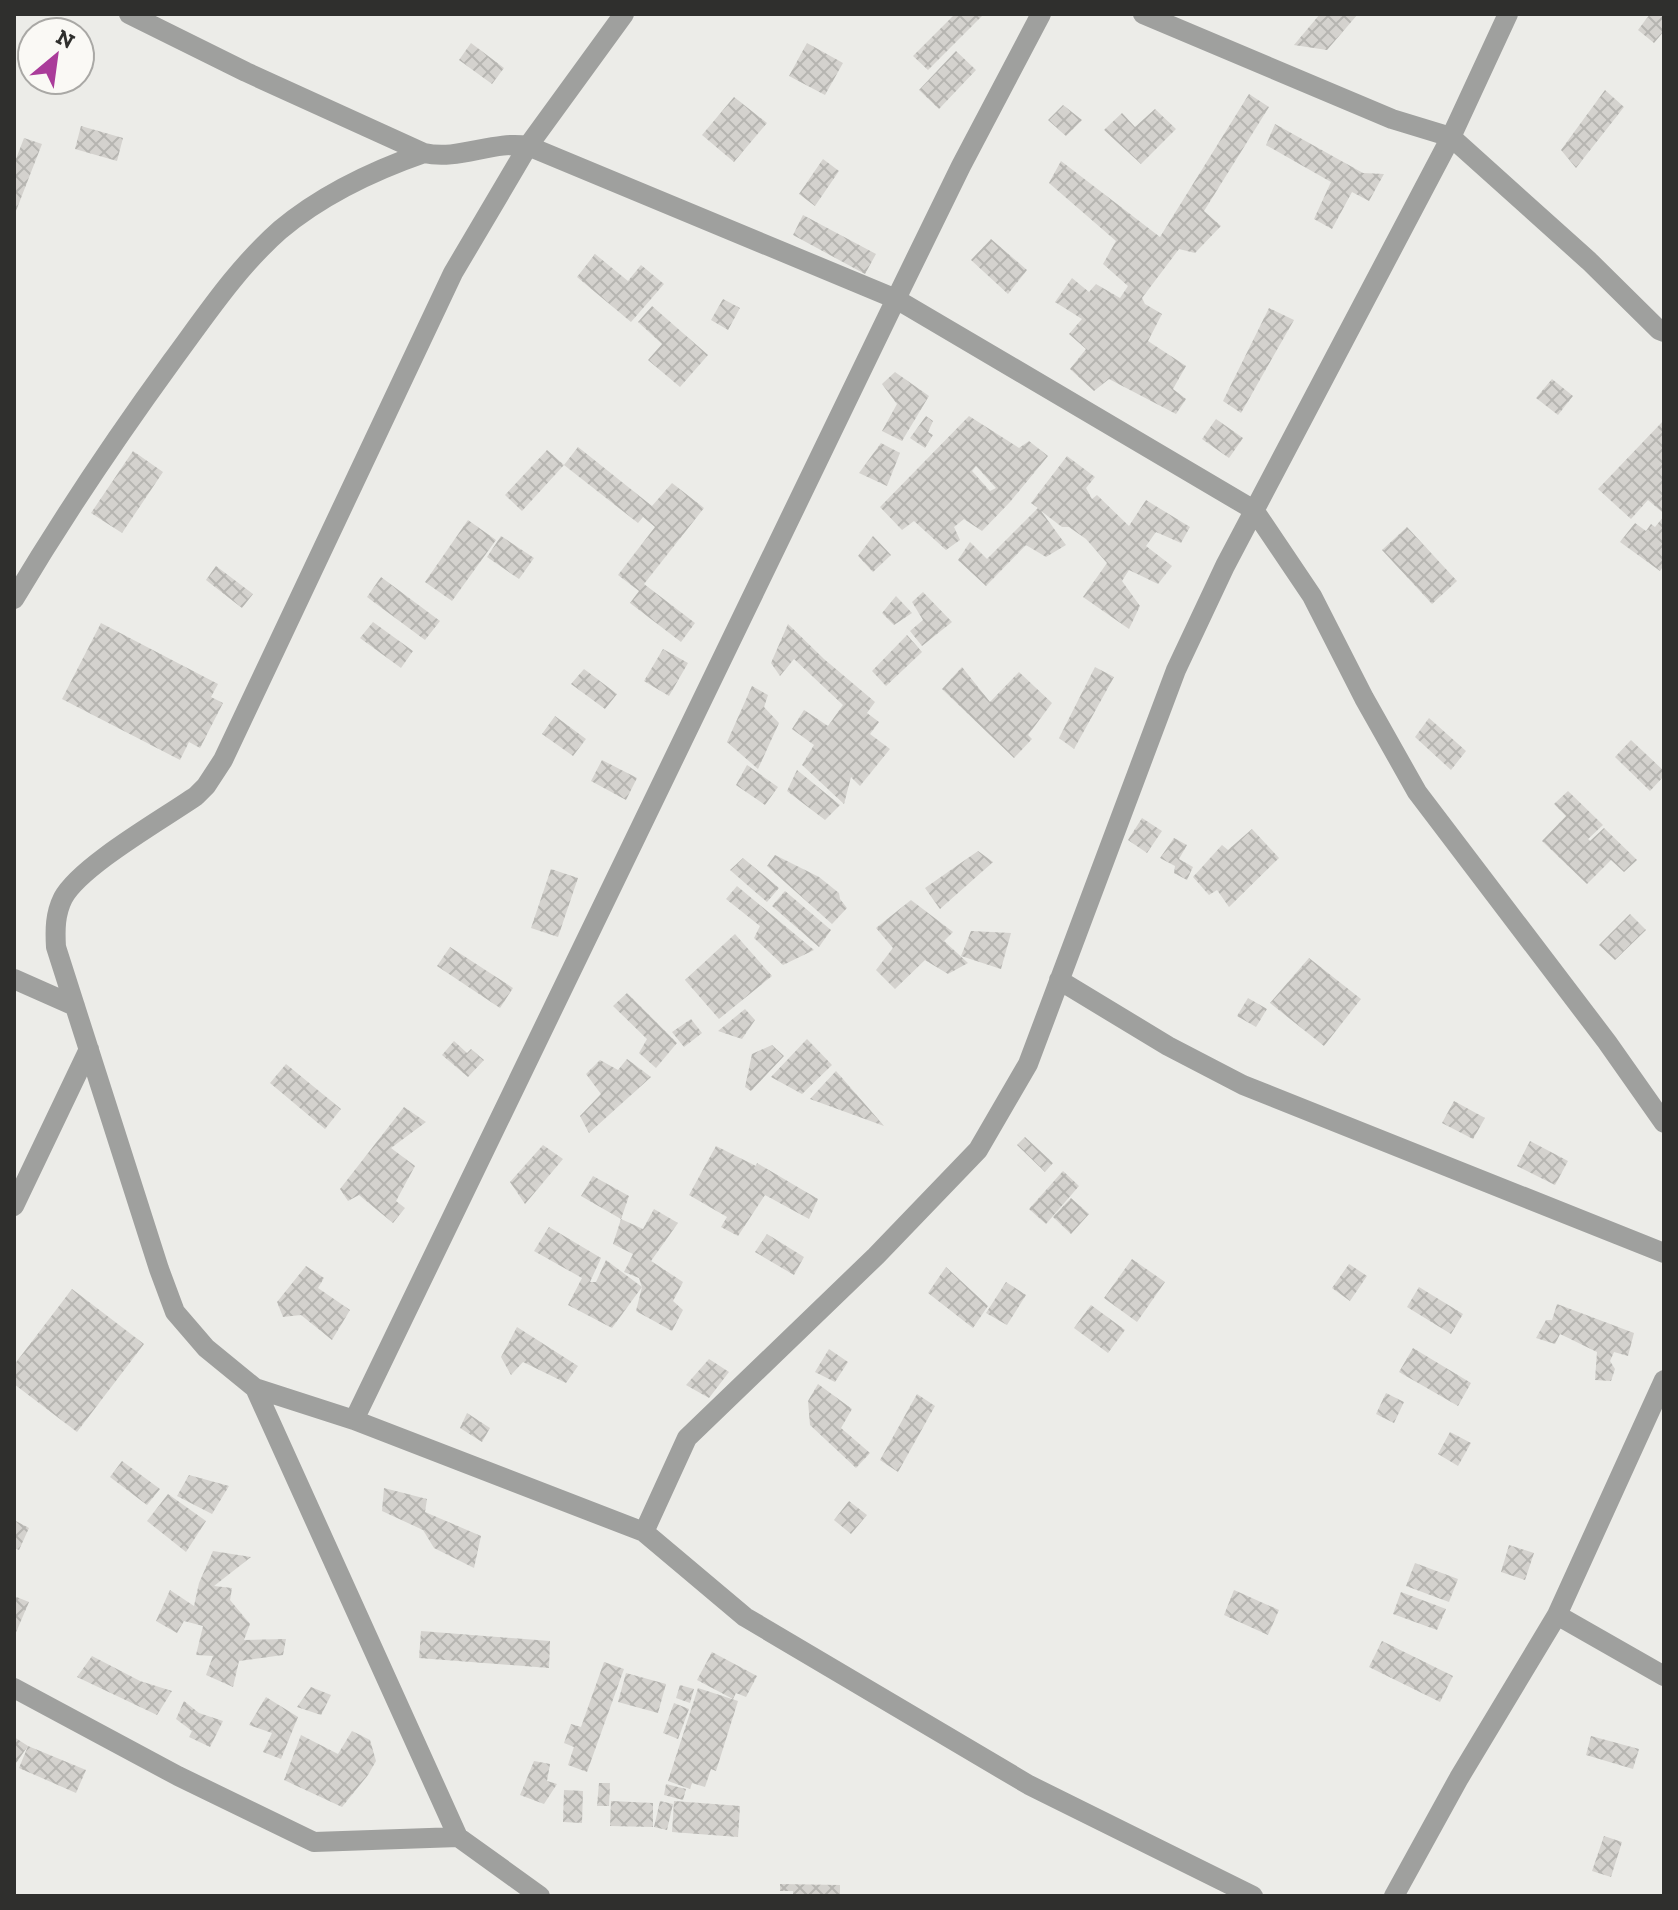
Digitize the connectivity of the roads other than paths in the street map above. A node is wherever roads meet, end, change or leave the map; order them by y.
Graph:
1 (129, 14) edge
2 (624, 14) edge
3 (1041, 14) edge
4 (1143, 14) edge
5 (1508, 14) edge
6 (1451, 137) junction
7 (528, 146) junction
8 (424, 153) junction
9 (896, 299) junction
10 (1664, 332) edge
11 (1254, 510) junction
12 (14, 599) edge
13 (14, 979) edge
14 (1059, 980) junction
15 (75, 1006) junction
16 (89, 1049) junction
17 (1664, 1123) edge
18 (14, 1206) edge
19 (1664, 1253) edge
20 (1664, 1380) edge
21 (255, 1388) junction
22 (354, 1420) junction
23 (644, 1532) junction
24 (1557, 1615) junction
25 (1664, 1676) edge
26 (14, 1688) edge
27 (458, 1837) junction
28 (540, 1896) edge
29 (1253, 1896) edge
30 (1394, 1896) edge

1 - 8 street
2 - 7 street
3 - 9 street
4 - 6 street
5 - 6 street
6 - 10 street
6 - 11 street
7 - 8 street
7 - 9 street
7 - 15 street
8 - 12 street
9 - 11 street
9 - 22 street
11 - 14 street
11 - 17 street
13 - 15 street
14 - 19 street
14 - 23 street
15 - 16 street
16 - 18 street
16 - 21 street
20 - 24 street
21 - 22 street
21 - 27 street
22 - 23 street
23 - 29 street
24 - 25 street
24 - 30 street
26 - 27 street
27 - 28 street

